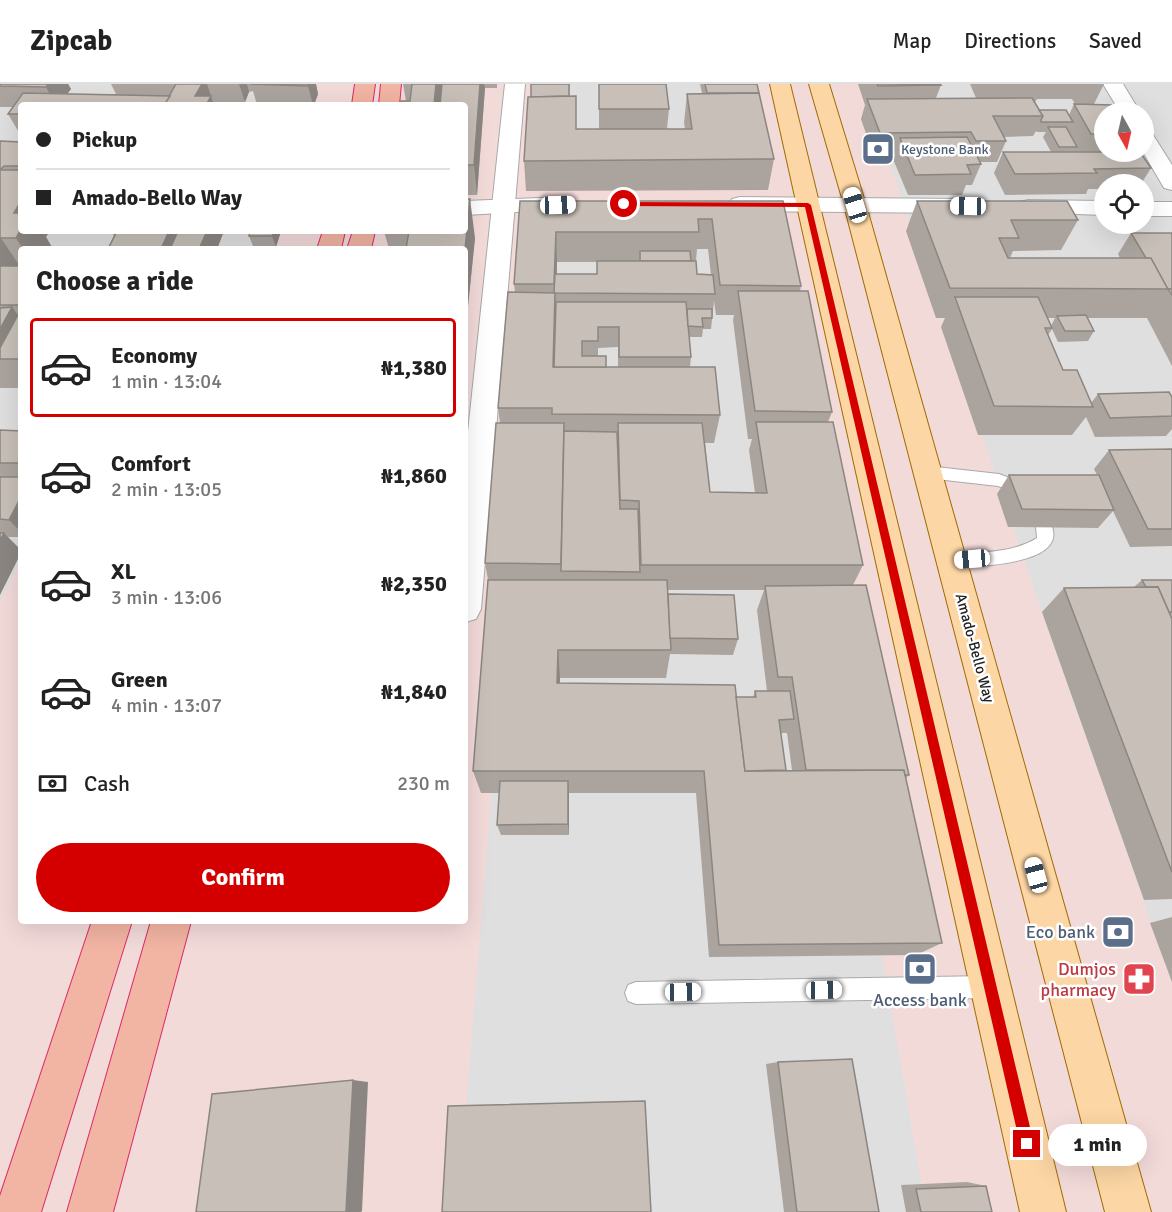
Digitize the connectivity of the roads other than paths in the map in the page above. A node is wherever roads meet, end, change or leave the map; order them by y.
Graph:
1 (365, 84) edge
2 (391, 84) edge
3 (516, 84) edge
4 (780, 84) edge
5 (819, 84) edge
6 (1113, 84) edge
7 (362, 102) edge
8 (389, 102) edge
9 (1124, 102) edge
10 (1154, 153) edge
11 (1172, 183) edge
12 (590, 204) edge
13 (716, 204) edge
14 (808, 205) junction
15 (855, 205) junction
16 (503, 206) junction
17 (986, 206) edge
18 (1009, 207) edge
19 (468, 208) edge
20 (1094, 208) edge
21 (1154, 208) edge
22 (1172, 209) edge
23 (927, 472) junction
24 (1032, 494) edge
25 (1044, 527) edge
26 (951, 561) junction
27 (468, 577) edge
28 (111, 924) edge
29 (170, 924) edge
30 (989, 987) junction
31 (636, 993) dead end
32 (18, 1212) edge
33 (90, 1212) edge
34 (1044, 1212) edge
35 (1128, 1212) edge

1 - 7 highway
2 - 8 highway
3 - 16 street
4 - 14 main road
5 - 15 main road, Amado-Bello Way
6 - 9 street
10 - 11 street
12 - 16 street
13 - 14 street
14 - 15 street
14 - 30 main road
15 - 17 street
15 - 23 main road, Amado-Bello Way
16 - 19 street
16 - 27 street
18 - 20 street
21 - 22 street
23 - 24 lane
23 - 26 main road, Amado-Bello Way
25 - 26 lane
26 - 35 main road, Amado-Bello Way
28 - 32 highway
29 - 33 highway
30 - 31 lane
30 - 34 main road

